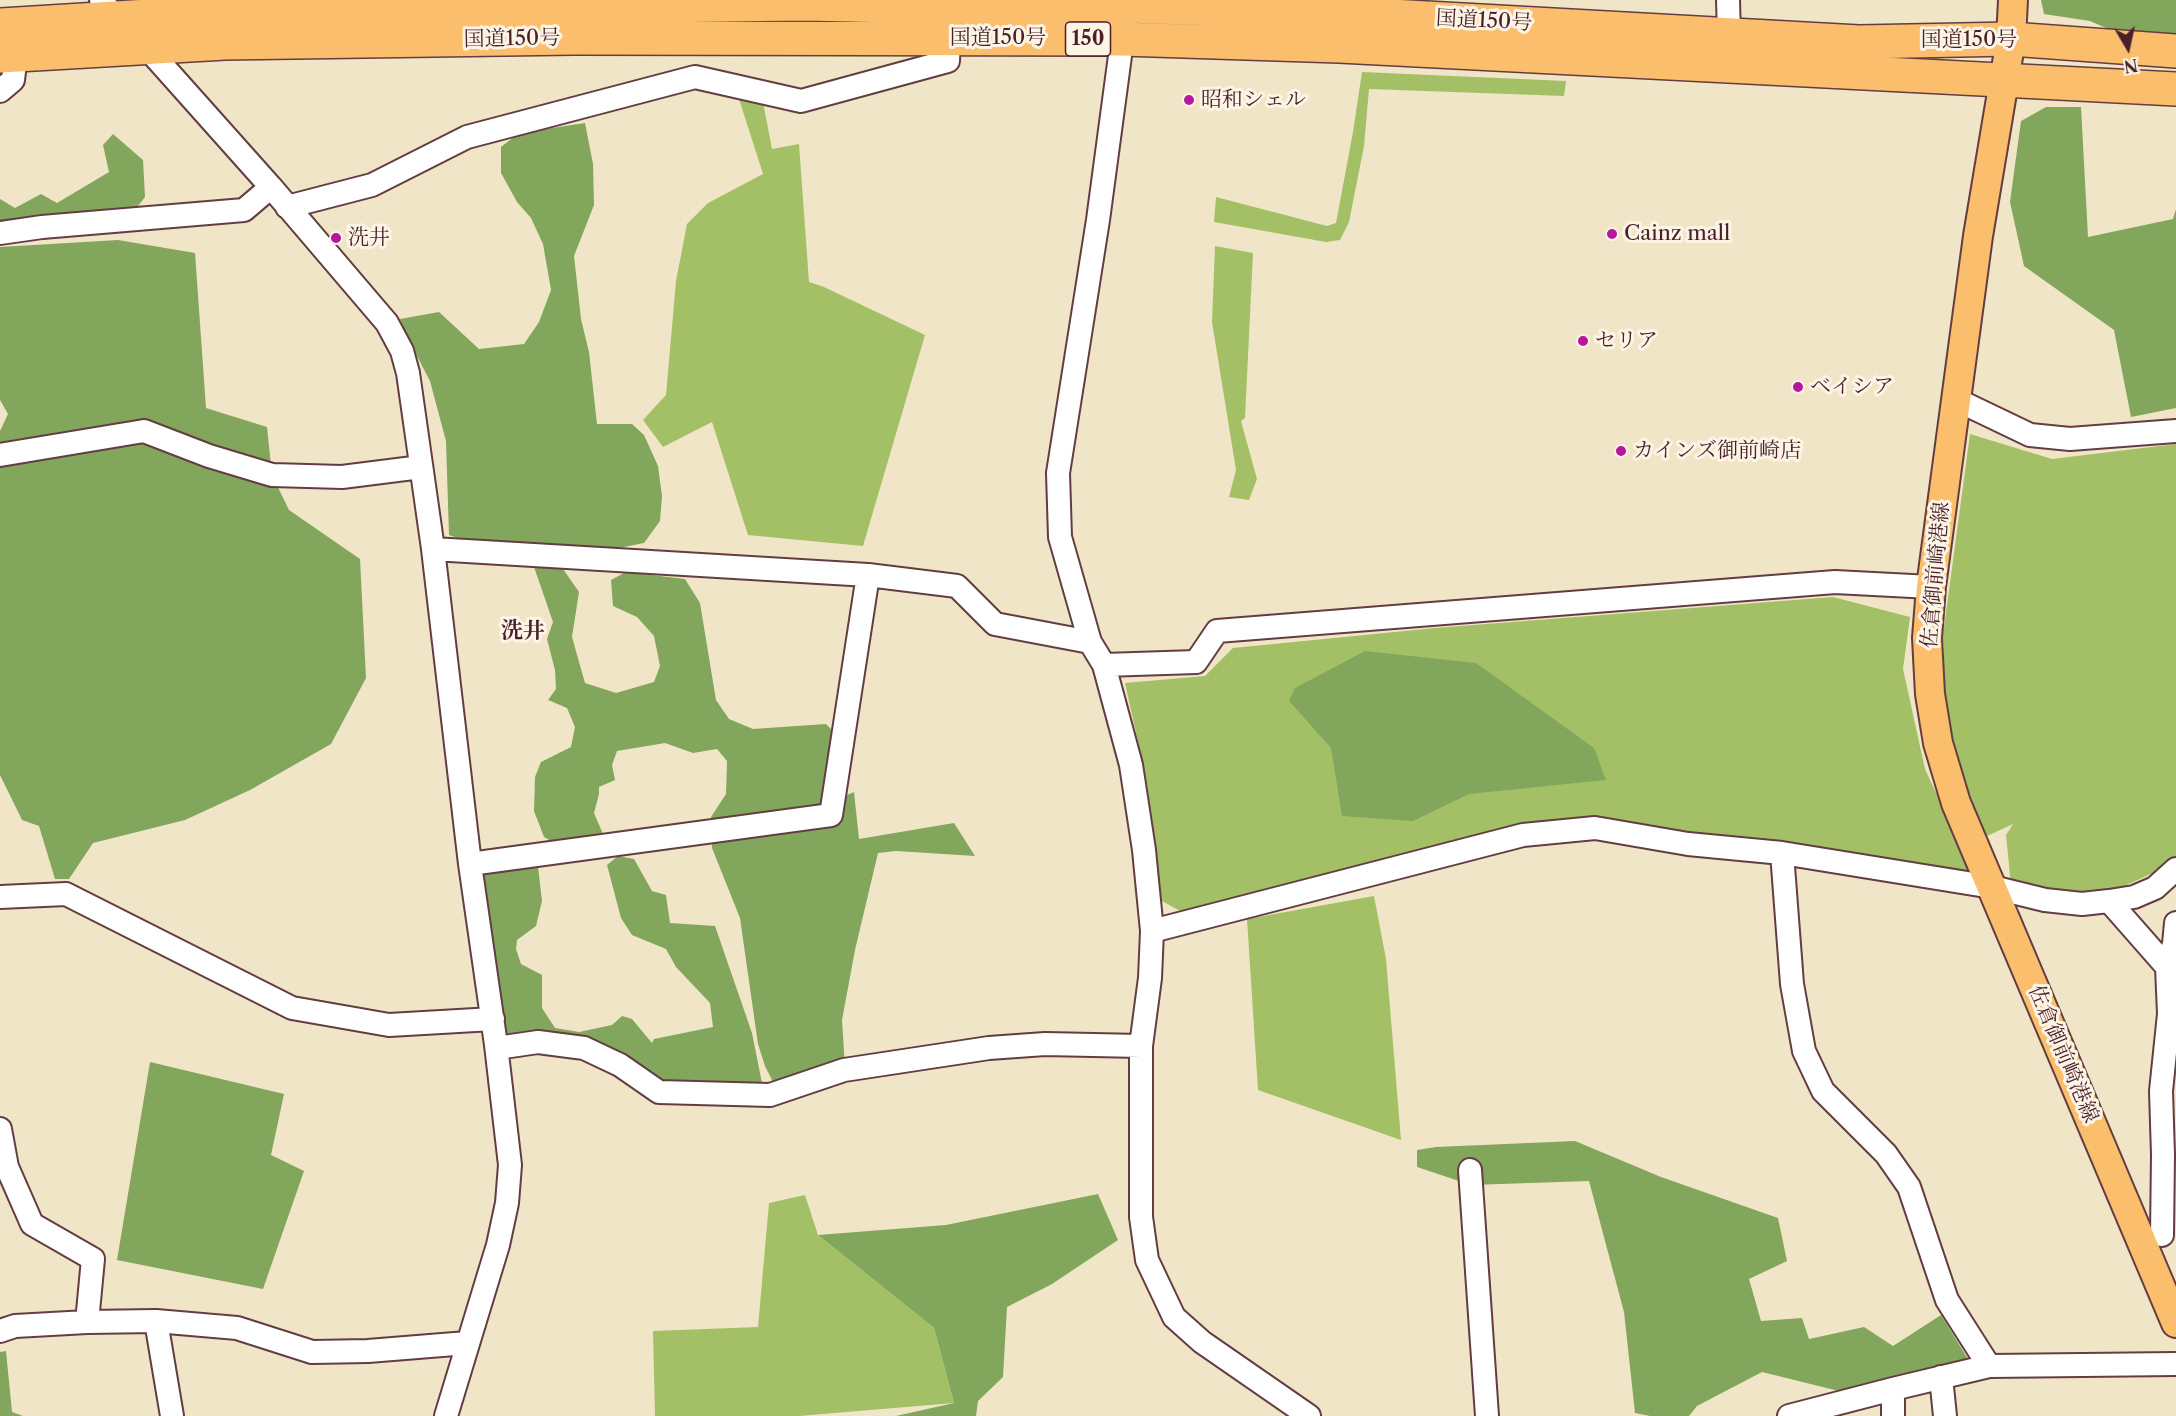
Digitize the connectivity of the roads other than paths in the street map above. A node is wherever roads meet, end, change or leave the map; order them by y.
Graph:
1 (1728, 0) edge
2 (2013, 0) edge
3 (1127, 3) edge
4 (108, 9) edge
5 (946, 15) edge
6 (0, 25) edge
7 (1729, 34) junction
8 (1122, 39) junction
9 (2011, 39) junction
10 (147, 48) junction
11 (2176, 51) edge
12 (8, 55) edge
13 (2004, 80) junction
14 (2176, 89) edge
15 (0, 91) edge
16 (271, 187) junction
17 (287, 207) junction
18 (0, 233) edge
19 (1957, 400) junction
20 (2176, 431) edge
21 (0, 455) edge
22 (421, 467) junction
23 (433, 549) junction
24 (867, 575) junction
25 (1931, 586) junction
26 (1090, 642) junction
27 (1104, 665) junction
28 (1782, 853) junction
29 (470, 864) junction
30 (2176, 869) edge
31 (1992, 887) junction
32 (0, 897) edge
33 (2109, 902) junction
34 (2176, 923) edge
35 (1152, 931) junction
36 (2167, 967) junction
37 (492, 1019) junction
38 (1141, 1046) junction
39 (497, 1048) junction
40 (0, 1129) edge
41 (1470, 1170) dead end
42 (2159, 1235) edge
43 (156, 1321) junction
44 (87, 1322) junction
45 (2176, 1323) edge
46 (0, 1331) edge
47 (467, 1343) junction
48 (2176, 1364) edge
49 (1989, 1366) junction
50 (1941, 1377) junction
51 (1893, 1389) junction
52 (172, 1416) edge
53 (446, 1416) edge
54 (1309, 1416) edge
55 (1487, 1416) edge
56 (1789, 1416) edge
57 (1893, 1416) edge
58 (1945, 1416) edge

1 - 7 street
2 - 9 main road, 佐倉御前崎港線
3 - 5 highway, 国道150号 / 150
3 - 7 highway, 国道150号 / 150
3 - 8 street
4 - 5 highway, 国道150号 / 150
4 - 6 highway, 国道150号 / 150
4 - 10 street
5 - 8 highway, 国道150号 / 150
5 - 10 highway, 国道150号 / 150
5 - 17 street
7 - 9 highway, 国道150号 / 150
8 - 13 highway, 国道150号 / 150
8 - 26 street
9 - 11 highway, 国道150号 / 150
9 - 13 main road, 佐倉御前崎港線
10 - 12 highway, 国道150号 / 150
10 - 16 street
12 - 15 street
13 - 14 highway, 国道150号 / 150
13 - 19 main road, 佐倉御前崎港線
16 - 17 street
16 - 18 street
17 - 22 street
19 - 20 street
19 - 25 main road, 佐倉御前崎港線
21 - 22 street
22 - 23 street
23 - 24 street
23 - 29 street
24 - 26 street
24 - 29 street
25 - 27 street
25 - 31 main road, 佐倉御前崎港線
26 - 27 street
27 - 35 street
28 - 31 street
28 - 35 street
28 - 49 street
29 - 37 street
30 - 33 street
31 - 33 street
31 - 42 main road, 佐倉御前崎港線
32 - 37 street
33 - 36 street
34 - 36 street
35 - 38 street
36 - 42 street
37 - 39 street
38 - 39 street
38 - 54 street
39 - 47 street
40 - 44 street
41 - 55 street
42 - 45 main road, 佐倉御前崎港線
43 - 44 street
43 - 47 street
43 - 52 street
44 - 46 street
47 - 53 street
48 - 49 street
49 - 50 street
50 - 51 street
50 - 58 street
51 - 56 street
51 - 57 street

